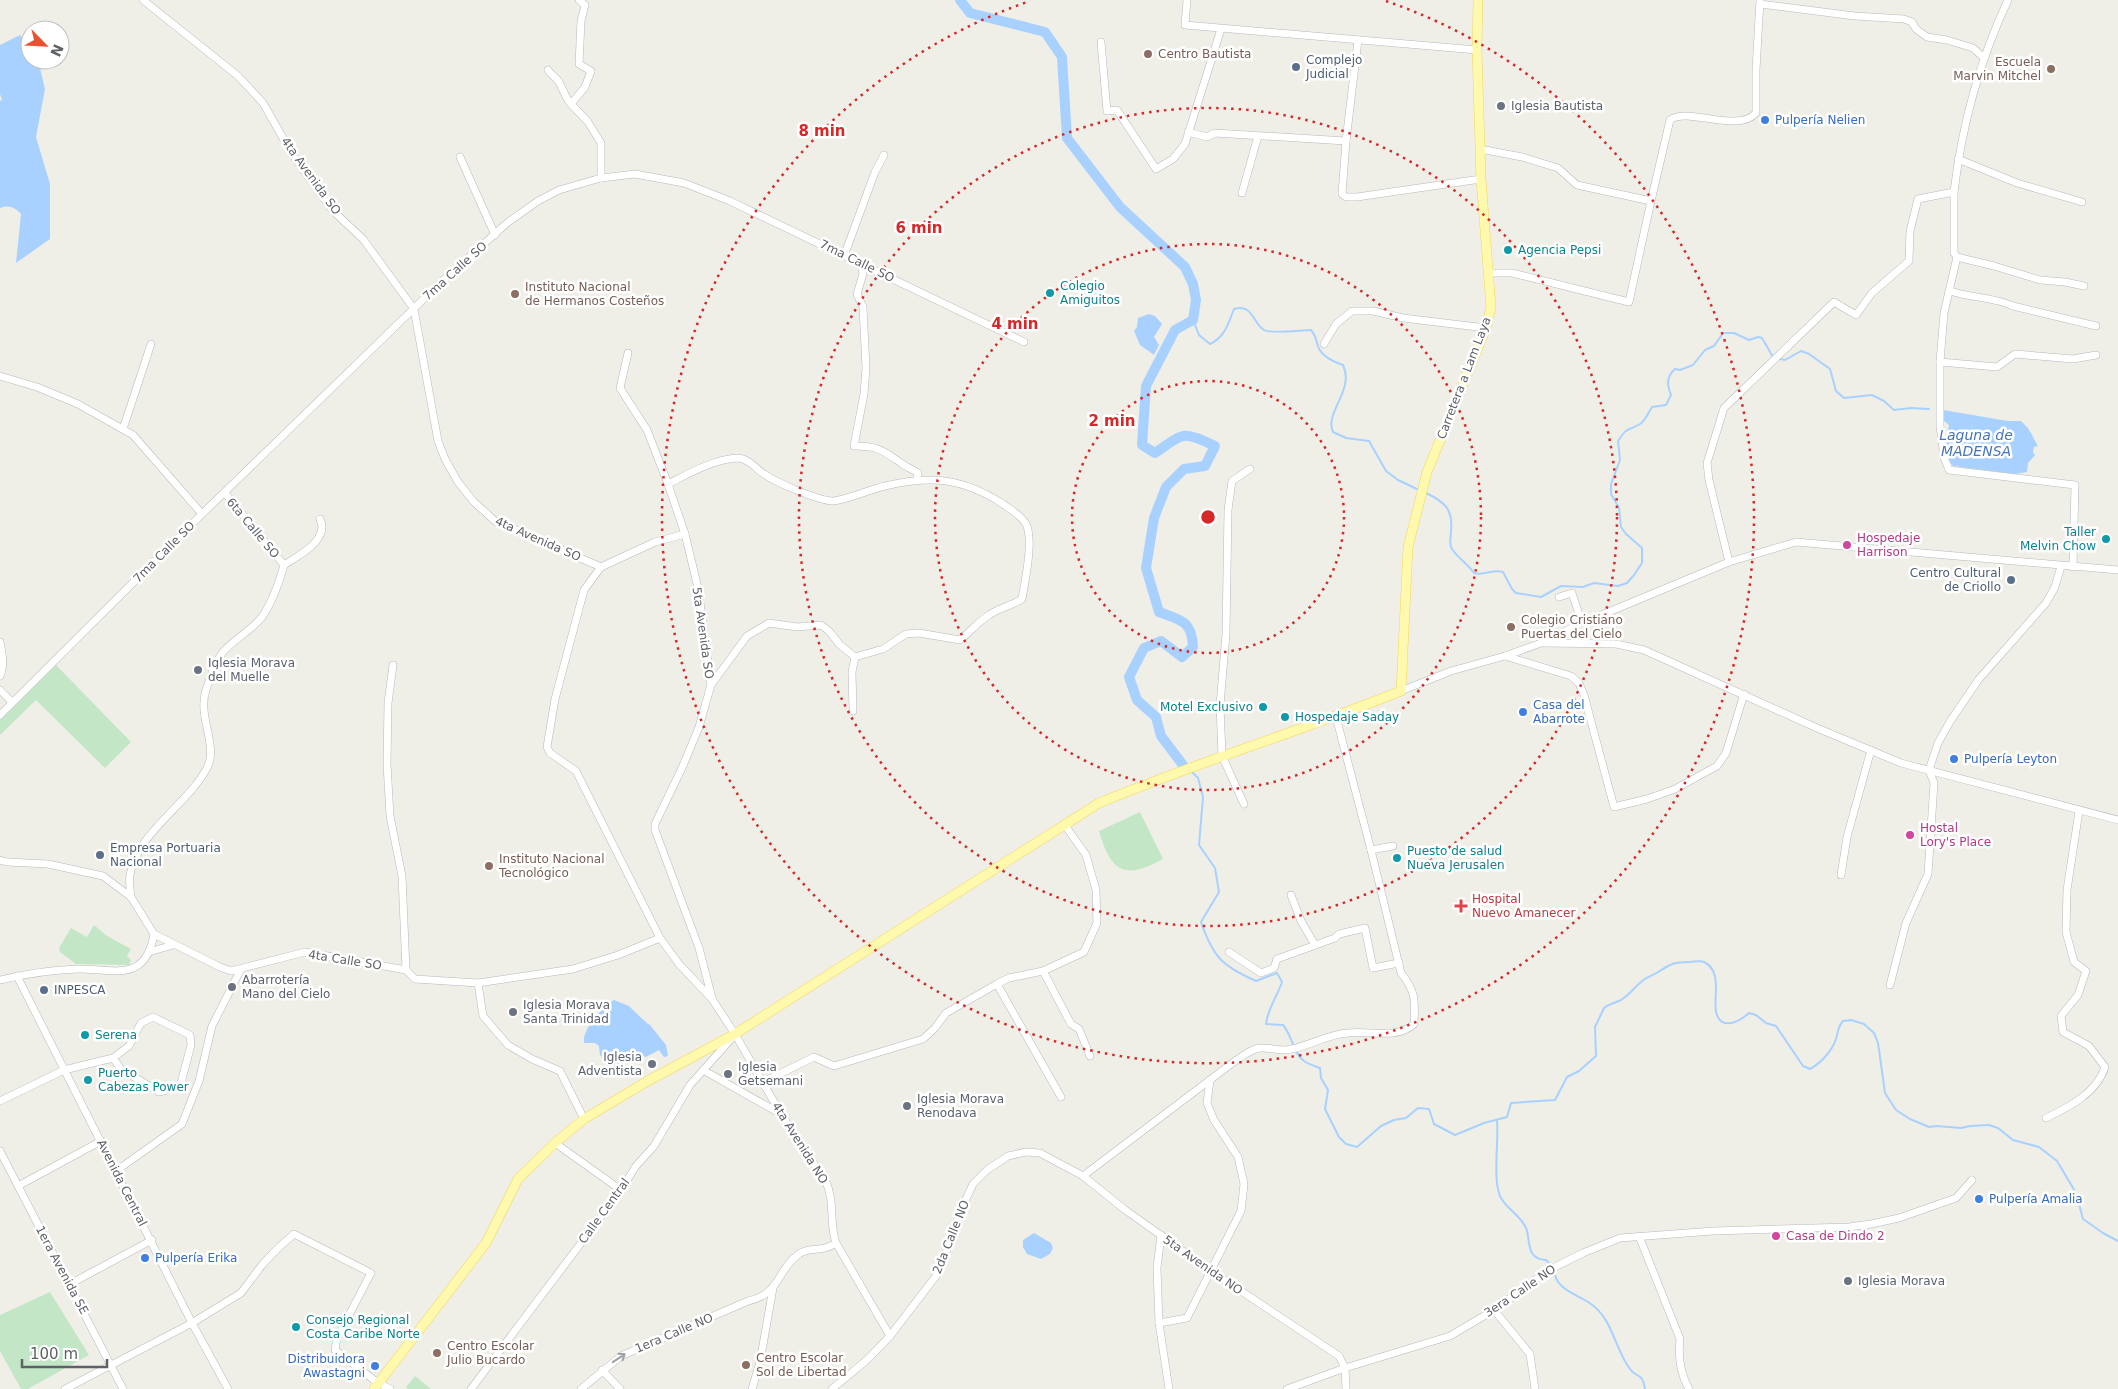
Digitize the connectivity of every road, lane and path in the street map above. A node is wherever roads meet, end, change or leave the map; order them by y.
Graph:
1 (143, 0) edge
2 (579, 0) edge
3 (1187, 0) edge
4 (1478, 0) edge
5 (2008, 0) edge
6 (1760, 2) edge
7 (1221, 29) junction
8 (1358, 40) junction
9 (1101, 42) dead end
10 (1477, 50) junction
11 (1983, 57) junction
12 (548, 70) dead end
13 (571, 104) junction
14 (1188, 132) junction
15 (1258, 136) junction
16 (1346, 140) junction
17 (1480, 149) junction
18 (884, 155) dead end
19 (460, 157) dead end
20 (1958, 159) junction
21 (601, 178) junction
22 (1481, 179) junction
23 (1954, 192) junction
24 (1242, 193) dead end
25 (1652, 201) junction
26 (2082, 202) dead end
27 (495, 235) junction
28 (844, 256) junction
29 (1957, 257) junction
30 (861, 265) junction
31 (1490, 273) junction
32 (2084, 286) dead end
33 (1950, 291) junction
34 (414, 309) junction
35 (2096, 326) dead end
36 (1486, 328) junction
37 (1024, 342) dead end
38 (150, 344) dead end
39 (1324, 344) dead end
40 (628, 353) dead end
41 (2096, 355) dead end
42 (1940, 362) junction
43 (0, 376) edge
44 (123, 428) junction
45 (1250, 469) dead end
46 (917, 480) junction
47 (668, 484) junction
48 (225, 493) junction
49 (202, 514) junction
50 (320, 519) dead end
51 (686, 534) junction
52 (1730, 562) junction
53 (284, 565) junction
54 (2061, 566) junction
55 (601, 567) junction
56 (2073, 567) junction
57 (2118, 570) edge
58 (1559, 597) dead end
59 (1582, 623) junction
60 (0, 642) edge
61 (1541, 643) junction
62 (1504, 656) junction
63 (855, 657) junction
64 (393, 665) dead end
65 (0, 676) edge
66 (711, 685) junction
67 (0, 690) edge
68 (1401, 691) junction
69 (1744, 694) junction
70 (12, 702) junction
71 (853, 711) dead end
72 (0, 715) edge
73 (1336, 717) junction
74 (1871, 750) junction
75 (1226, 755) junction
76 (1929, 770) junction
77 (1244, 804) dead end
78 (2079, 810) junction
79 (2118, 820) edge
80 (1064, 824) junction
81 (1393, 846) dead end
82 (1371, 850) junction
83 (0, 860) edge
84 (129, 875) junction
85 (1841, 875) dead end
86 (115, 883) junction
87 (1291, 895) dead end
88 (131, 897) junction
89 (154, 934) junction
90 (660, 938) junction
91 (174, 945) junction
92 (1315, 945) junction
93 (150, 952) junction
94 (1229, 952) dead end
95 (1399, 963) junction
96 (241, 969) junction
97 (406, 970) junction
98 (1042, 971) junction
99 (17, 976) junction
100 (0, 980) edge
101 (478, 983) junction
102 (997, 984) junction
103 (1890, 985) dead end
104 (712, 999) junction
105 (735, 1034) junction
106 (1090, 1056) dead end
107 (113, 1058) junction
108 (64, 1070) junction
109 (703, 1070) junction
110 (1210, 1080) junction
111 (763, 1082) junction
112 (1061, 1097) dead end
113 (0, 1102) edge
114 (781, 1114) junction
115 (2046, 1118) dead end
116 (584, 1119) junction
117 (101, 1141) junction
118 (555, 1143) junction
119 (0, 1151) edge
120 (1040, 1153) joint
121 (116, 1170) junction
122 (1083, 1176) junction
123 (1972, 1180) dead end
124 (18, 1186) junction
125 (621, 1190) junction
126 (1162, 1235) junction
127 (1639, 1236) junction
128 (152, 1240) junction
129 (836, 1243) junction
130 (1211, 1271) junction
131 (70, 1284) junction
132 (773, 1288) junction
133 (1494, 1310) junction
134 (192, 1323) junction
135 (1159, 1323) junction
136 (890, 1336) junction
137 (111, 1366) junction
138 (1345, 1368) junction
139 (602, 1370) junction
140 (376, 1386) edge
141 (65, 1389) edge
142 (123, 1389) edge
143 (228, 1389) edge
144 (390, 1389) edge
145 (471, 1389) edge
146 (581, 1389) edge
147 (620, 1389) edge
148 (752, 1389) edge
149 (832, 1389) edge
150 (1169, 1389) edge
151 (1287, 1389) edge
152 (1346, 1389) edge
153 (1535, 1389) edge
154 (1688, 1389) edge

1 - 34 street, 4ta Avenida SO
2 - 13 street
3 - 7 street
4 - 10 main road, Carretera a Lam Laya
5 - 11 street
6 - 11 street
6 - 25 street
7 - 8 street
7 - 14 street
8 - 10 street
8 - 16 street
9 - 14 street
10 - 17 main road, Carretera a Lam Laya
11 - 20 street
12 - 13 street
13 - 21 street
14 - 15 street
15 - 16 street
15 - 24 street
16 - 22 street
17 - 22 main road, Carretera a Lam Laya
17 - 25 street
18 - 28 street
19 - 27 street
20 - 23 street
20 - 26 street
21 - 27 street, 7ma Calle SO
21 - 28 street, 7ma Calle SO
22 - 31 main road, Carretera a Lam Laya
23 - 29 street
23 - 52 street
25 - 31 street
27 - 34 street, 7ma Calle SO
28 - 30 street, 7ma Calle SO
29 - 32 street
29 - 33 street
30 - 37 street, 7ma Calle SO
30 - 46 street
31 - 36 main road, Carretera a Lam Laya
33 - 35 street
33 - 42 street
34 - 48 street, 7ma Calle SO
34 - 55 street, 4ta Avenida SO
36 - 39 street
36 - 68 main road, Carretera a Lam Laya
38 - 44 street
40 - 47 street, 5ta Avenida SO
41 - 42 street
42 - 56 street
43 - 44 street
44 - 49 street
45 - 75 street
46 - 47 street
46 - 63 street
47 - 51 street, 5ta Avenida SO
48 - 49 street, 7ma Calle SO
48 - 53 street, 6ta Calle SO
49 - 70 street, 7ma Calle SO
50 - 53 street
51 - 55 street
51 - 66 street, 5ta Avenida SO
52 - 54 street
52 - 59 street
53 - 84 street, 6ta Calle SO
54 - 56 street
54 - 76 street
55 - 90 street
56 - 57 street
58 - 59 street
59 - 61 street
60 - 65 street
61 - 62 street
61 - 69 street
62 - 68 street
62 - 69 street
63 - 66 street
63 - 71 street
64 - 97 street
66 - 104 street, 5ta Avenida SO
67 - 70 street
68 - 73 main road
69 - 74 street
70 - 72 street, 7ma Calle SO
73 - 75 main road
73 - 82 street
74 - 76 street
74 - 85 street
75 - 77 street
75 - 80 main road
76 - 78 street
76 - 103 street
78 - 79 street
78 - 115 street
80 - 98 street
80 - 105 main road
81 - 82 street
82 - 95 street
83 - 86 street
84 - 86 street
84 - 88 street
86 - 88 street
87 - 92 street
88 - 89 street
89 - 91 street
89 - 93 street
90 - 101 street, 4ta Calle SO
90 - 104 street
91 - 93 street
91 - 96 street
92 - 94 street
92 - 95 street
93 - 99 street
95 - 110 street
96 - 97 street, 4ta Calle SO
96 - 121 street
97 - 101 street, 4ta Calle SO
98 - 102 street
98 - 106 street
99 - 100 street
99 - 108 street, Avenida Central
101 - 116 street
102 - 111 street
102 - 112 street
104 - 105 street
105 - 109 street, Calle Central
105 - 111 street, 4ta Avenida NO
105 - 116 main road
107 - 107 street
107 - 108 street
108 - 113 street
108 - 117 street, Avenida Central
109 - 114 street
109 - 125 street, Calle Central
110 - 122 street
110 - 130 street
111 - 114 street, 4ta Avenida NO
114 - 129 street, 4ta Avenida NO
116 - 118 main road
117 - 121 street, Avenida Central
117 - 124 street
118 - 125 street
118 - 140 main road
119 - 124 street, 1era Avenida SE
120 - 122 street, 5ta Avenida NO
120 - 136 street, 2da Calle NO
121 - 128 street, Avenida Central
122 - 126 street, 5ta Avenida NO
123 - 127 street, 3era Calle NO
124 - 131 street, 1era Avenida SE
125 - 145 street, Calle Central
126 - 130 street, 5ta Avenida NO
126 - 135 street
127 - 133 street, 3era Calle NO
127 - 154 street
128 - 131 street
128 - 134 street, Avenida Central
129 - 132 street
129 - 136 street, 4ta Avenida NO
130 - 135 street
130 - 138 street, 5ta Avenida NO
131 - 137 street, 1era Avenida SE
139 -> 132 street, 1era Calle NO
132 - 148 street
133 - 138 street, 3era Calle NO
133 - 153 street
134 - 137 street
134 - 140 street
134 - 143 street, Avenida Central
135 - 150 street
136 - 149 street, 2da Calle NO
137 - 141 street
137 - 142 street, 1era Avenida SE
138 - 151 street, 3era Calle NO
138 - 152 street
139 - 146 street, 1era Calle NO
139 - 147 street
140 - 144 street

